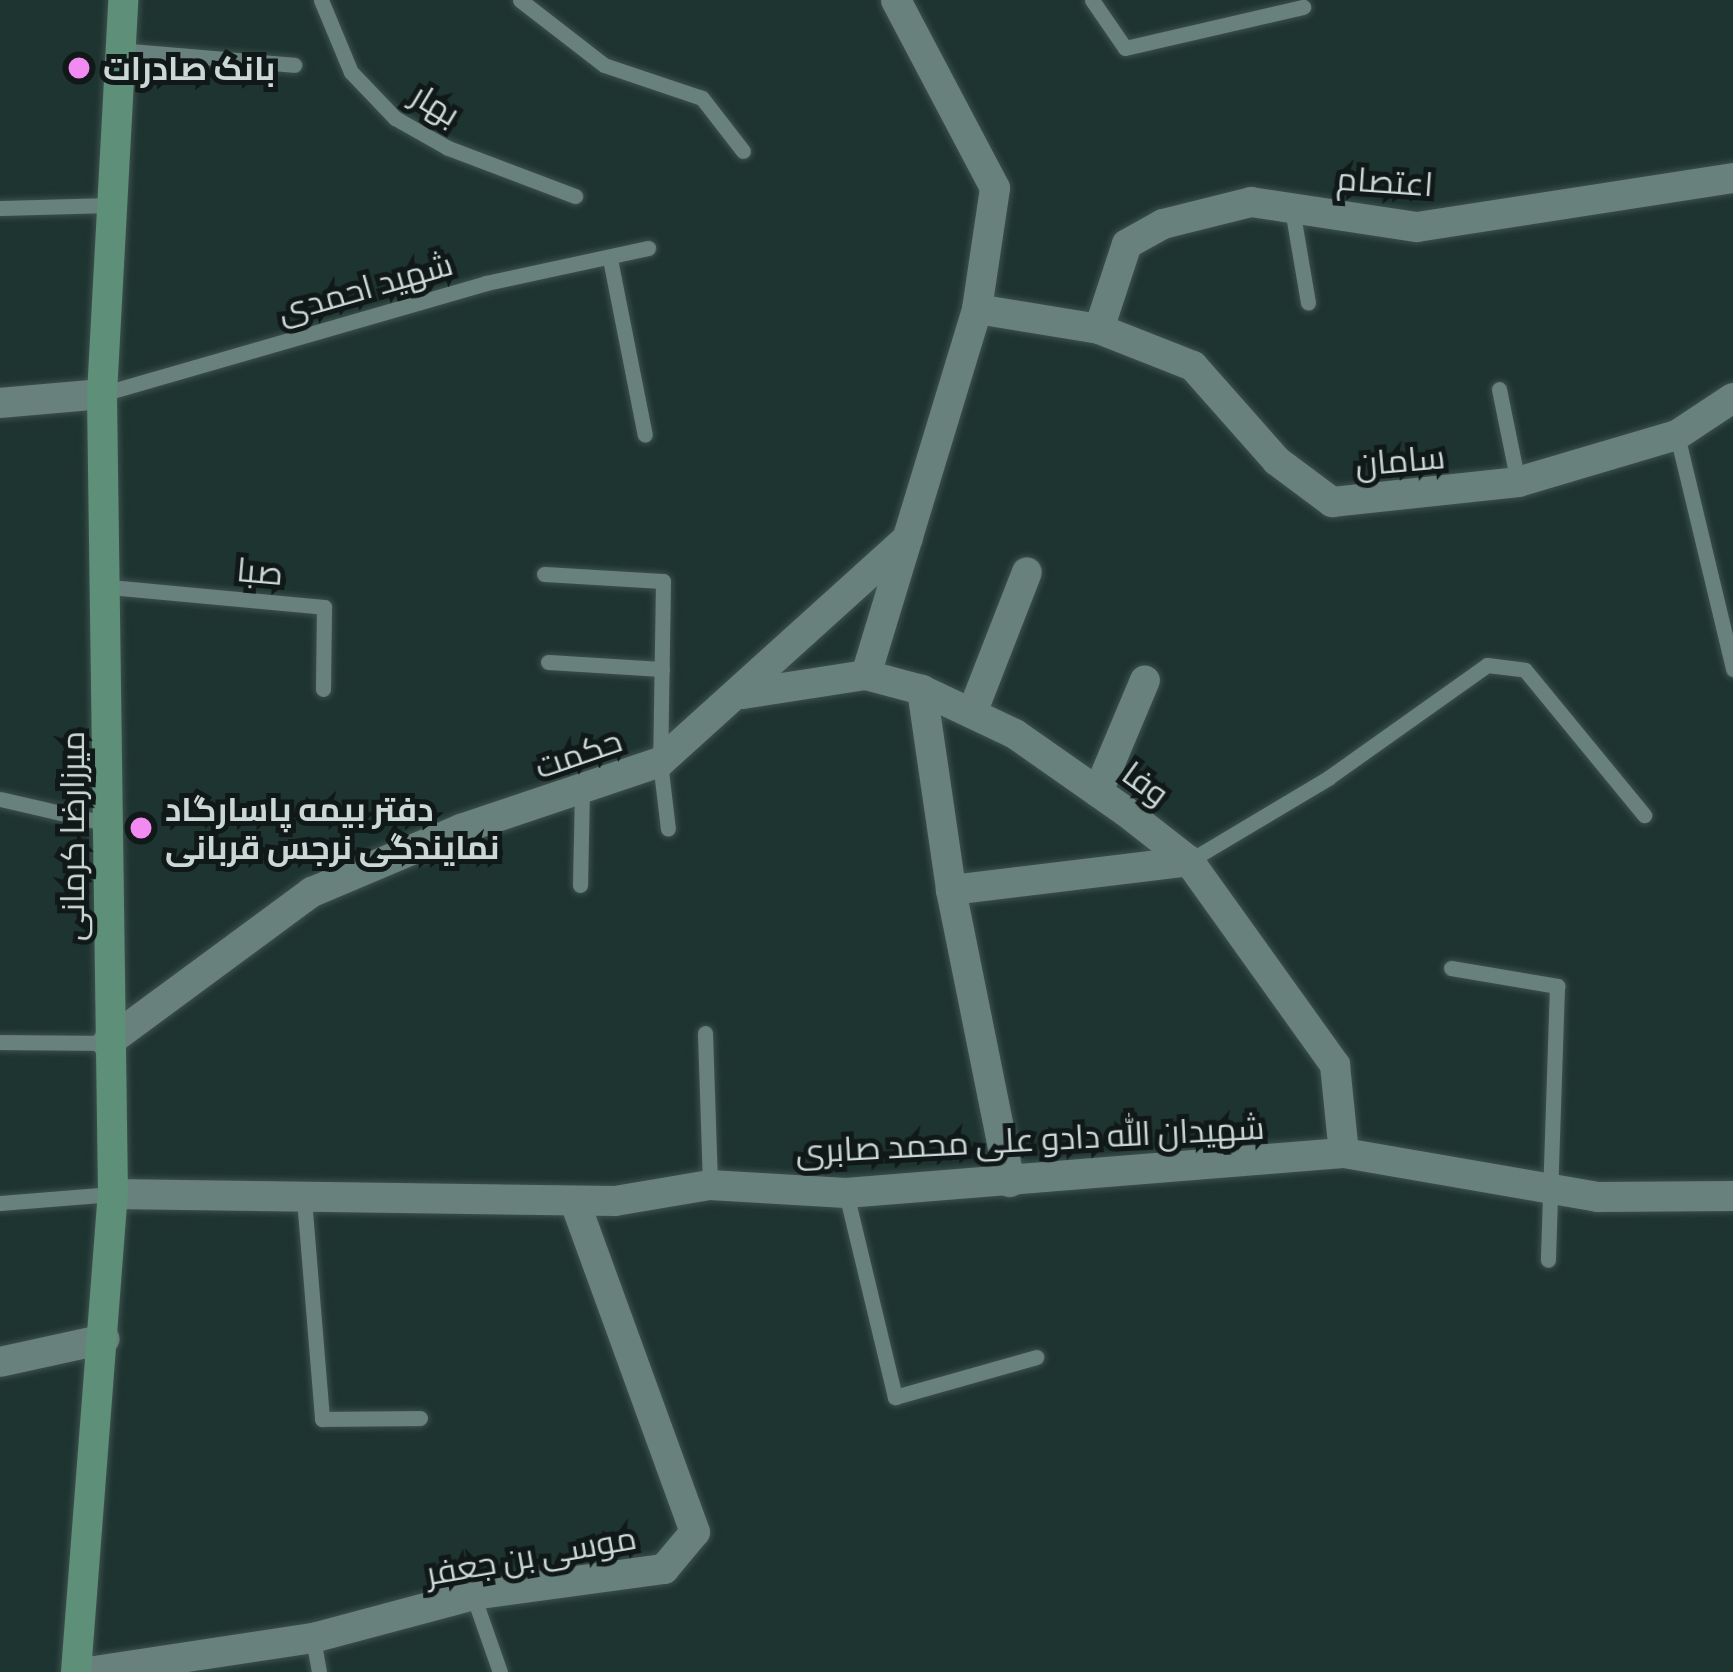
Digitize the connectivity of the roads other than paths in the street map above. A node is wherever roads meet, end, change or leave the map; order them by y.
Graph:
1 (123, 0) edge
2 (321, 0) edge
3 (520, 0) edge
4 (896, 0) edge
5 (1092, 0) edge
6 (1304, 8) dead end
7 (120, 50) junction
8 (294, 65) dead end
9 (743, 151) dead end
10 (1733, 178) edge
11 (575, 196) dead end
12 (112, 205) junction
13 (0, 208) edge
14 (1292, 208) junction
15 (648, 248) dead end
16 (610, 259) junction
17 (1308, 303) dead end
18 (977, 309) junction
19 (1099, 329) junction
20 (1499, 389) dead end
21 (103, 394) junction
22 (1733, 398) edge
23 (0, 403) edge
24 (645, 435) dead end
25 (1677, 435) junction
26 (1518, 482) junction
27 (908, 538) junction
28 (1027, 572) dead end
29 (544, 574) dead end
30 (109, 587) junction
31 (548, 662) dead end
32 (662, 669) junction
33 (1733, 669) edge
34 (866, 675) junction
35 (1144, 680) dead end
36 (323, 688) dead end
37 (922, 690) junction
38 (743, 694) junction
39 (972, 713) junction
40 (660, 761) junction
41 (583, 791) junction
42 (1098, 792) junction
43 (0, 800) edge
44 (1644, 814) dead end
45 (108, 824) junction
46 (668, 830) dead end
47 (1190, 861) junction
48 (580, 885) dead end
49 (951, 890) junction
50 (1450, 968) dead end
51 (705, 1033) dead end
52 (0, 1042) edge
53 (107, 1043) junction
54 (1344, 1153) junction
55 (1010, 1182) junction
56 (710, 1185) junction
57 (1555, 1189) junction
58 (846, 1192) junction
59 (113, 1194) junction
60 (1733, 1196) edge
61 (304, 1199) junction
62 (575, 1202) junction
63 (0, 1203) edge
64 (1547, 1260) dead end
65 (105, 1339) junction
66 (1036, 1357) dead end
67 (0, 1362) edge
68 (419, 1418) dead end
69 (473, 1595) junction
70 (313, 1638) junction
71 (76, 1672) edge
72 (88, 1672) edge
73 (319, 1672) edge
74 (500, 1672) edge

1 - 7 main road, میرزارضا کرمانی
2 - 11 lane, بهار
3 - 9 lane
4 - 18 street, حکمت
5 - 6 lane
7 - 8 lane
7 - 12 main road, میرزارضا کرمانی
10 - 14 street, اعتصام
12 - 13 lane
12 - 21 main road, میرزارضا کرمانی
14 - 17 lane
14 - 19 street, اعتصام
15 - 16 lane, شهید احمدی
16 - 21 lane, شهید احمدی
16 - 24 lane
18 - 19 street, سامان
18 - 27 street, حکمت
19 - 26 street, سامان
20 - 26 lane
21 - 23 street
21 - 30 main road, میرزارضا کرمانی
22 - 25 street, سامان
25 - 26 street, سامان
25 - 33 lane
27 - 34 street, حکمت
27 - 38 street, حکمت
28 - 39 street
29 - 32 lane
30 - 36 lane, صبا
30 - 45 main road, میرزارضا کرمانی
31 - 32 lane
32 - 40 lane
34 - 37 street, وفا
34 - 38 street, وفا
35 - 42 street
37 - 39 street, وفا
37 - 49 street
38 - 40 street, حکمت
39 - 42 street, وفا
40 - 41 street, حکمت
40 - 46 lane
41 - 48 lane
41 - 53 street, حکمت
42 - 47 street, وفا
43 - 45 lane
44 - 47 lane
45 - 53 main road, میرزارضا کرمانی
47 - 49 street
47 - 54 street, وفا
49 - 55 street
50 - 57 lane
51 - 56 lane
52 - 53 lane
53 - 59 main road, میرزارضا کرمانی
54 - 55 street, شهیدان الله دادو علی محمد صابری
54 - 57 street, شهیدان الله دادو علی محمد صابری
55 - 58 street, شهیدان الله دادو علی محمد صابری
56 - 58 street, شهیدان الله دادو علی محمد صابری
56 - 62 street, شهیدان الله دادو علی محمد صابری
57 - 60 street, شهیدان الله دادو علی محمد صابری
57 - 64 lane
58 - 66 lane
59 - 61 street, شهیدان الله دادو علی محمد صابری
59 - 63 lane
59 - 65 main road, میرزارضا کرمانی
61 - 62 street, شهیدان الله دادو علی محمد صابری
61 - 68 lane
62 - 69 street, موسی بن جعفر
65 - 67 street
65 - 71 main road, میرزارضا کرمانی
69 - 70 street, موسی بن جعفر
69 - 74 lane
70 - 72 street, موسی بن جعفر
70 - 73 lane

